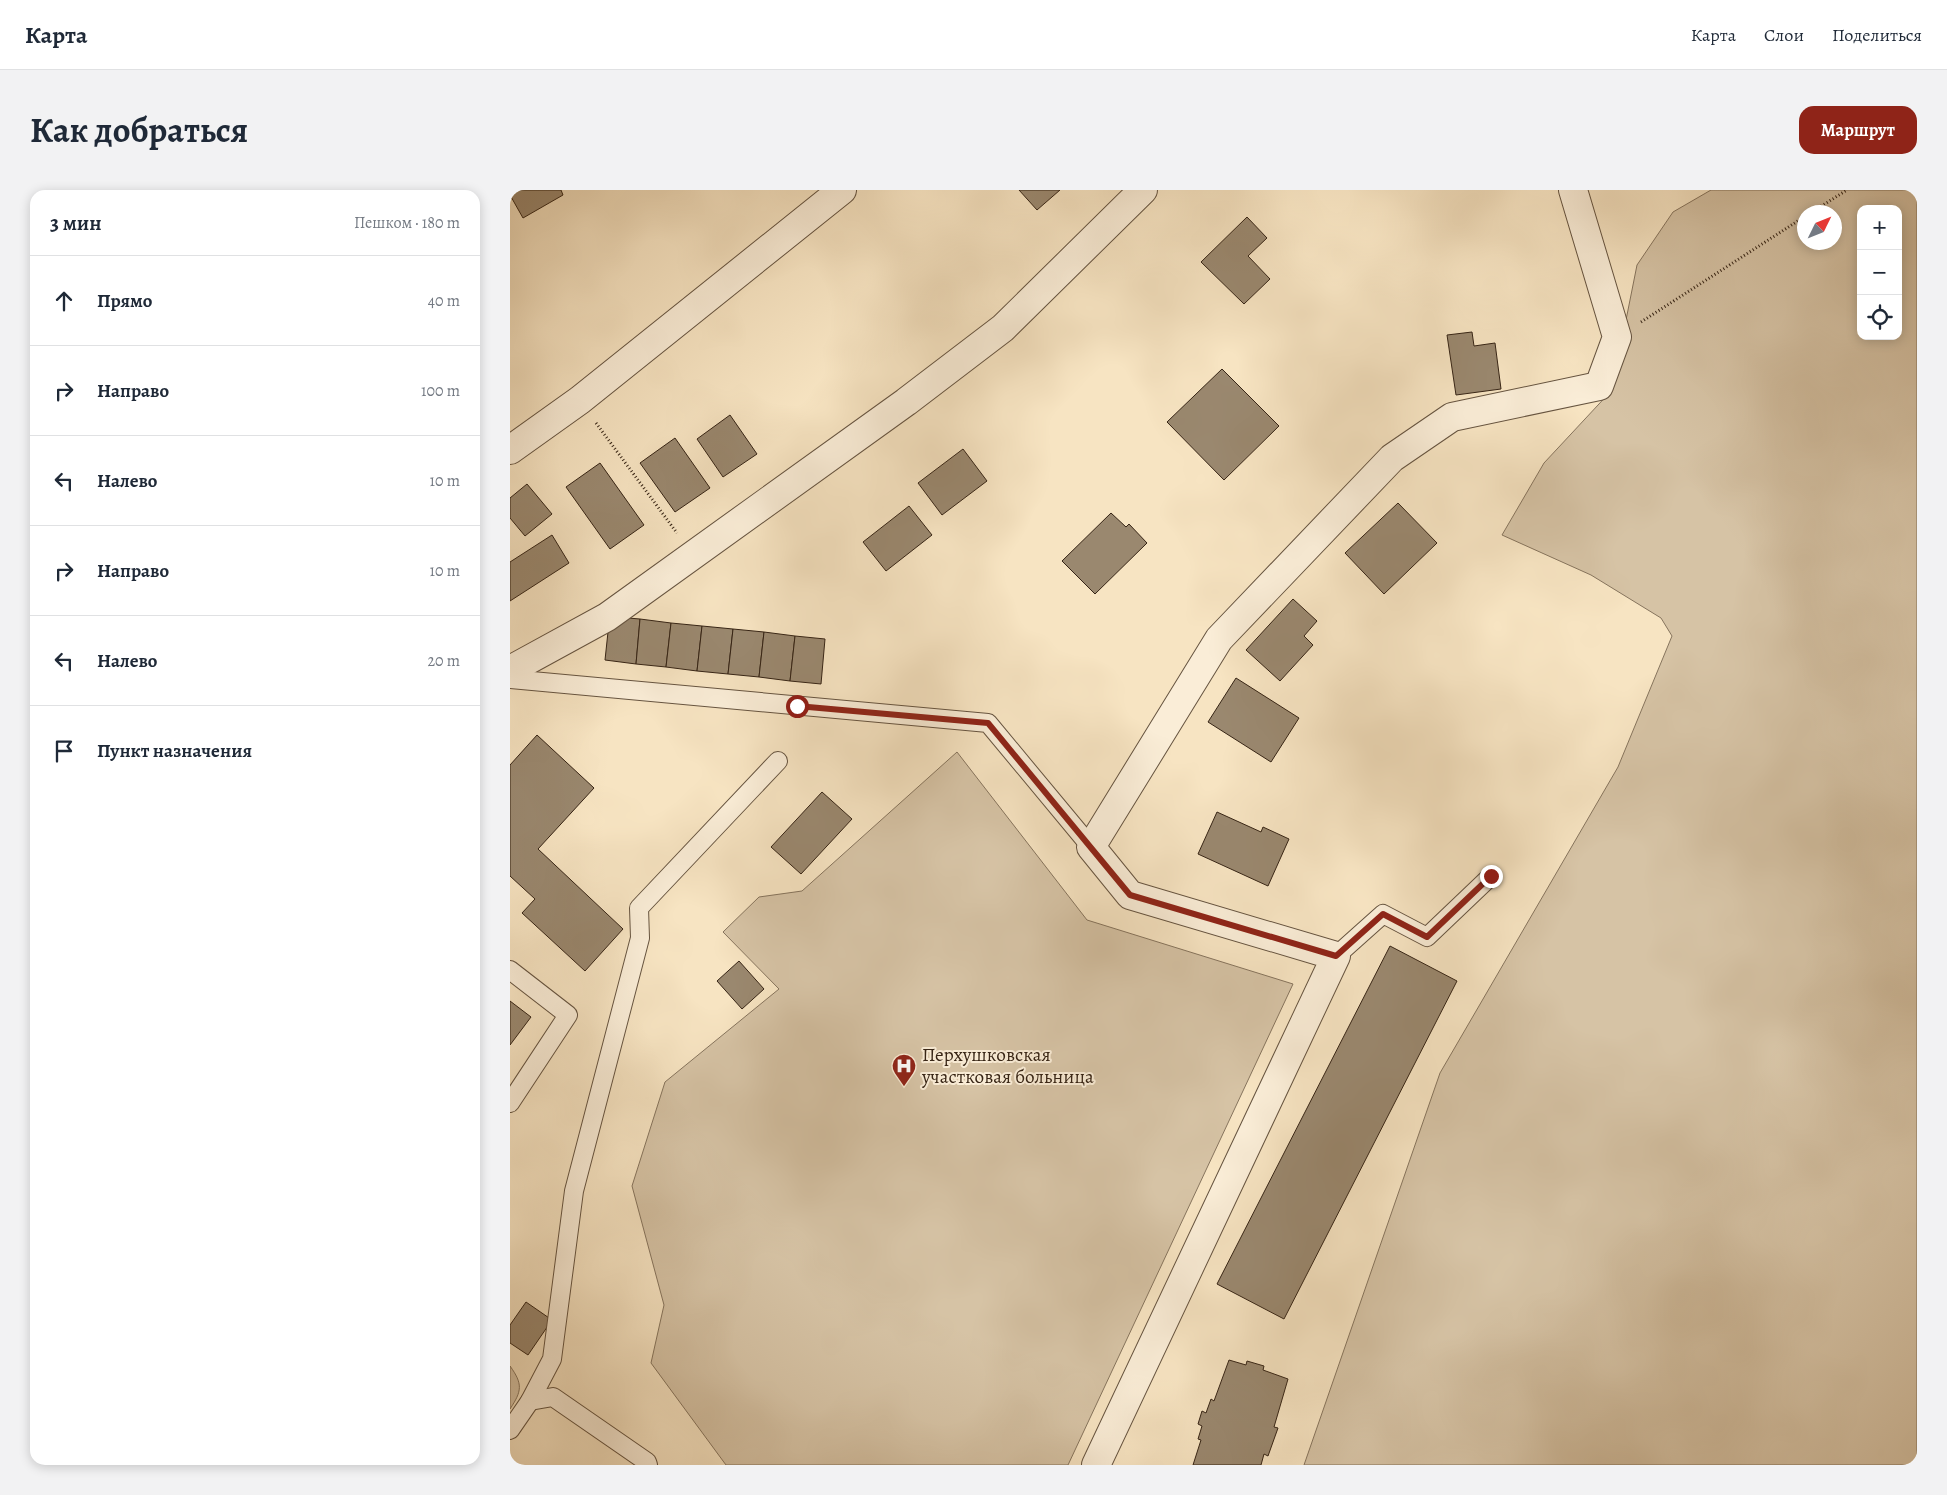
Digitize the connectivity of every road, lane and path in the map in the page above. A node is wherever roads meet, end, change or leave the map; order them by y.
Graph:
1 (842, 190) edge
2 (1143, 190) edge
3 (1573, 190) edge
4 (1847, 190) edge
5 (1823, 205) edge
6 (1797, 221) edge
7 (1617, 337) junction
8 (580, 400) junction
9 (510, 450) edge
10 (694, 555) junction
11 (510, 670) edge
12 (510, 679) edge
13 (778, 761) dead end
14 (1091, 847) junction
15 (1491, 876) dead end
16 (1336, 956) junction
17 (510, 970) edge
18 (510, 1103) edge
19 (530, 1401) junction
20 (510, 1430) edge
21 (648, 1465) edge
22 (1096, 1465) edge

1 - 8 street
2 - 10 street
3 - 7 street
4 - 5 path
6 - 7 path
7 - 14 street
8 - 9 street
8 - 10 path
10 - 11 street
12 - 14 lane
13 - 19 lane
14 - 16 street
15 - 16 lane
16 - 22 street
17 - 18 lane
19 - 20 lane
19 - 21 lane

